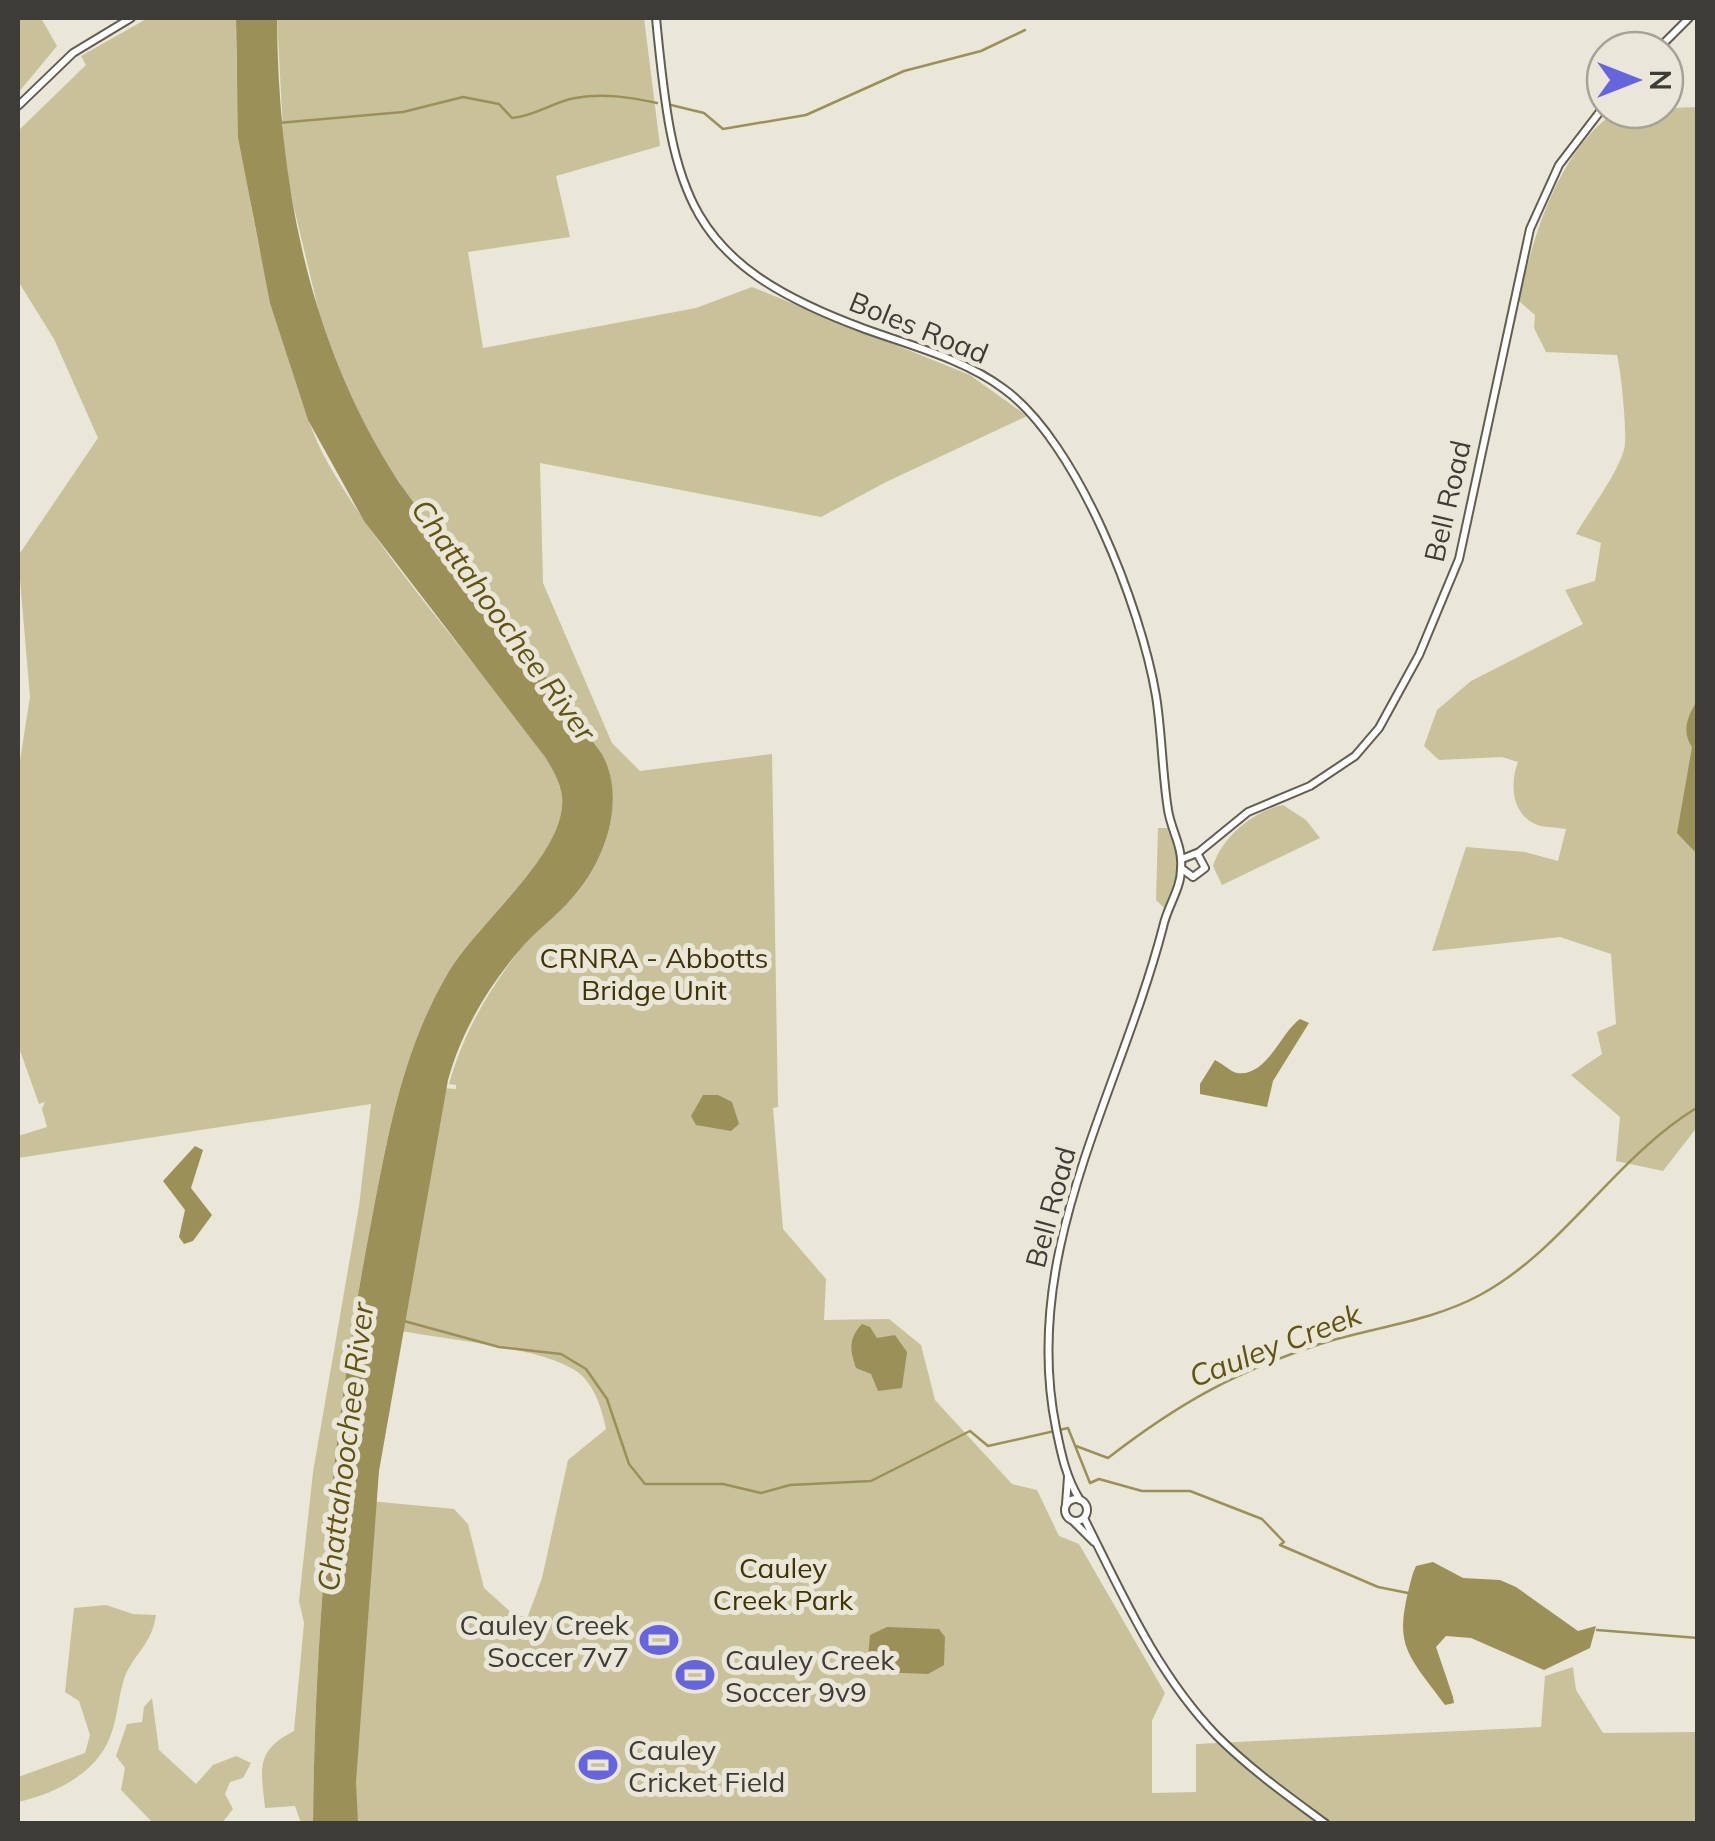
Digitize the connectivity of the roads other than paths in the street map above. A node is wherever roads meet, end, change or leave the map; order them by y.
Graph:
1 (131, 18) edge
2 (656, 18) edge
3 (18, 106) edge
4 (1586, 130) edge
5 (1170, 822) junction
6 (1226, 831) junction
7 (1196, 852) junction
8 (1181, 864) junction
9 (1206, 864) junction
10 (1193, 878) junction
11 (1172, 901) junction
12 (1068, 1476) junction
13 (1080, 1500) junction
14 (1066, 1504) junction
15 (1084, 1518) junction
16 (1074, 1522) junction
17 (1098, 1546) junction
18 (1326, 1824) edge

1 - 3 street
2 - 5 street, Boles Road
4 - 6 street, Bell Road
5 - 7 street
5 - 8 street, Boles Road
6 - 7 street, Bell Road
6 - 9 street, Bell Road
7 - 8 street, Bell Road
7 - 9 street
8 - 10 street
8 - 11 street, Bell Road
9 - 10 street, Bell Road
10 - 11 street, Bell Road
11 - 12 street, Bell Road
12 - 13 street, Bell Road
12 - 14 street, Bell Road
13 - 14 street
13 - 15 street, Bell Road
14 - 16 street, Bell Road
15 - 16 street
15 - 17 street, Bell Road
16 - 17 street, Bell Road
17 - 18 street, Bell Road

